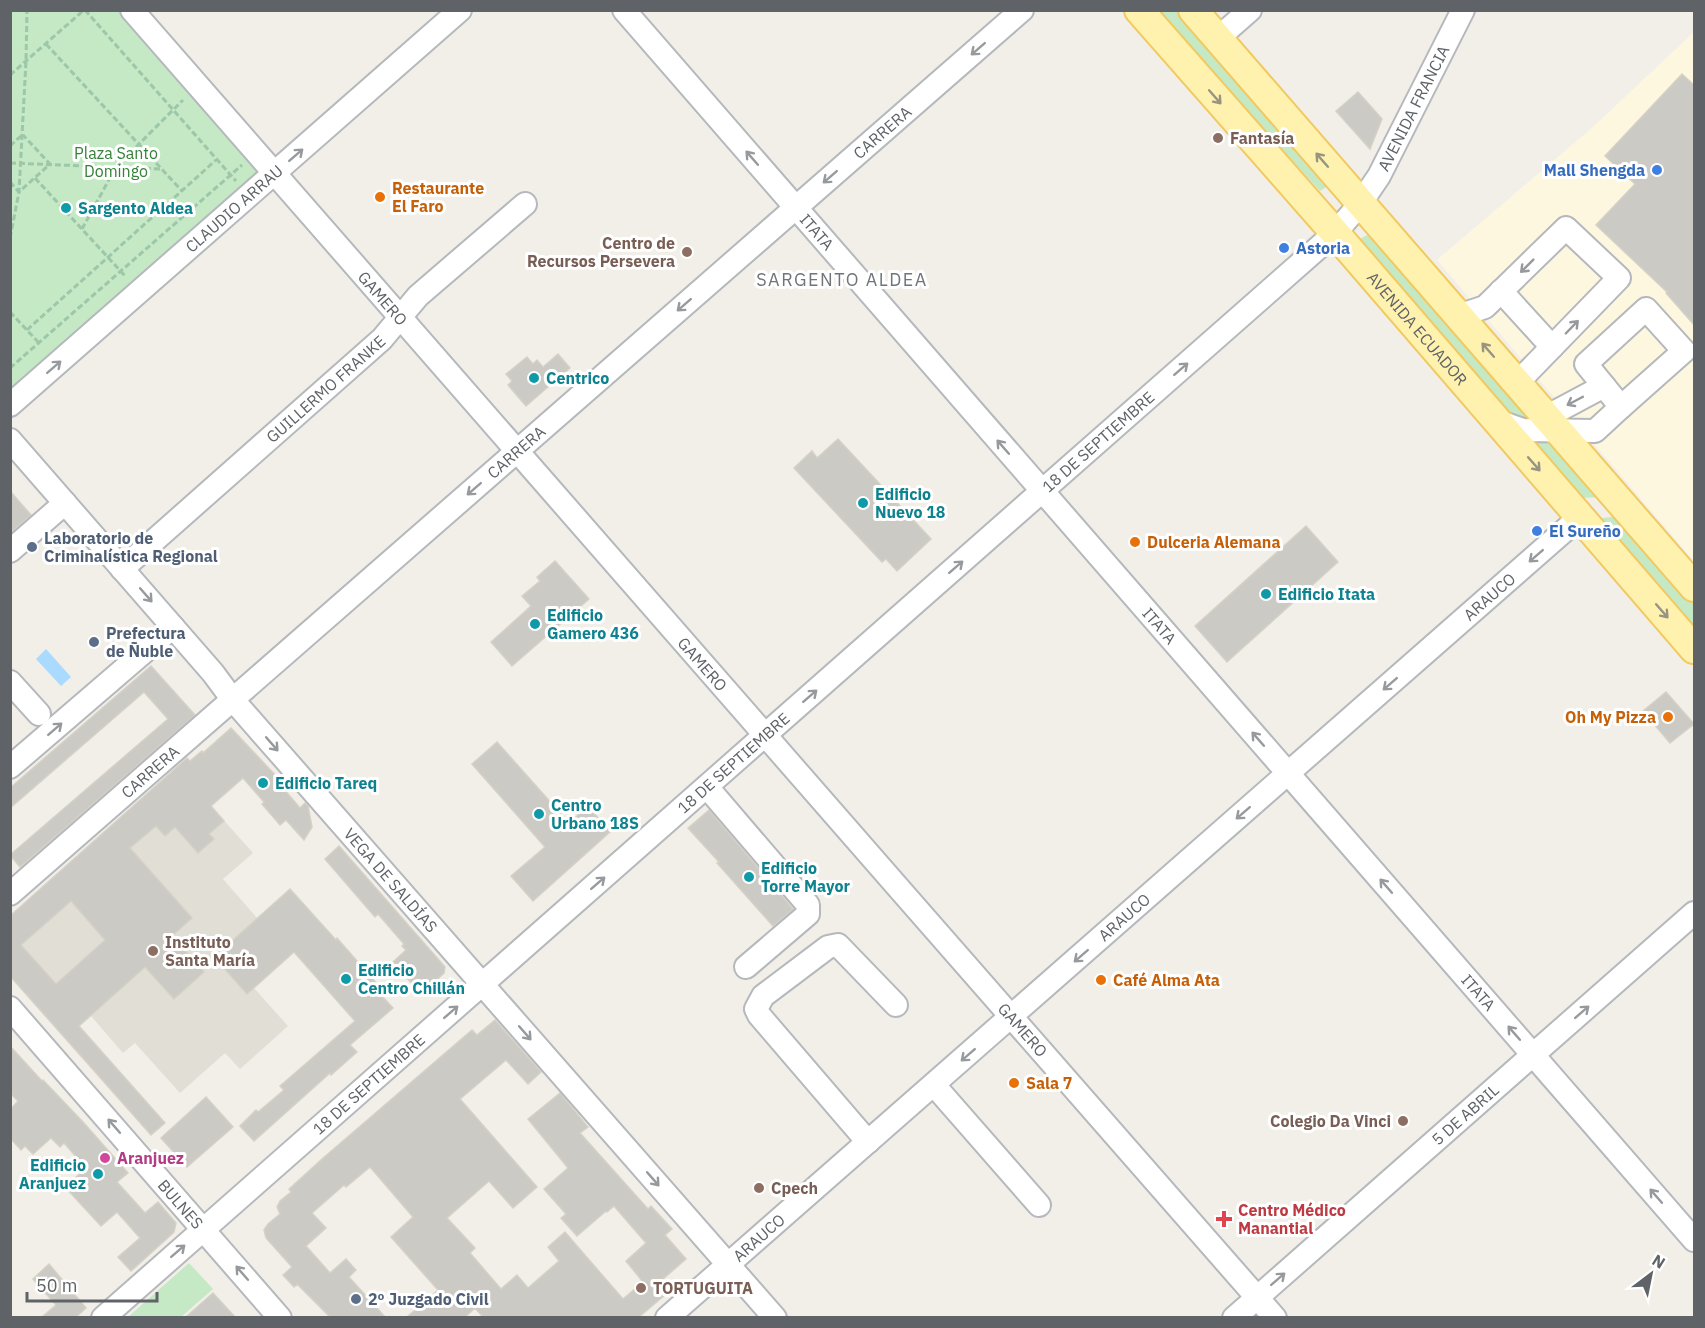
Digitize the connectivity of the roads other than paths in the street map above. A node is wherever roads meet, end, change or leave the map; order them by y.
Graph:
1 (132, 10) edge
2 (460, 10) edge
3 (624, 10) edge
4 (1022, 10) edge
5 (1139, 10) edge
6 (1193, 10) edge
7 (1250, 10) edge
8 (1463, 10) edge
9 (1217, 39) junction
10 (274, 174) junction
11 (525, 204) dead end
12 (1360, 204) junction
13 (795, 207) junction
14 (1335, 233) junction
15 (1501, 291) junction
16 (1458, 316) junction
17 (400, 318) junction
18 (1552, 347) junction
19 (1517, 383) junction
20 (1604, 386) junction
21 (10, 405) edge
22 (1621, 407) junction
23 (1495, 420) junction
24 (1552, 423) junction
25 (10, 441) edge
26 (516, 452) junction
27 (1042, 492) junction
28 (65, 503) junction
29 (1580, 517) junction
30 (1637, 521) junction
31 (10, 551) edge
32 (122, 569) junction
33 (1695, 587) edge
34 (173, 627) junction
35 (1695, 649) edge
36 (10, 682) edge
37 (233, 700) junction
38 (39, 714) dead end
39 (766, 735) junction
40 (10, 767) edge
41 (1288, 774) junction
42 (707, 787) junction
43 (10, 894) edge
44 (1695, 913) edge
45 (746, 967) dead end
46 (482, 984) junction
47 (896, 1005) dead end
48 (10, 1008) edge
49 (1012, 1017) junction
50 (1533, 1055) junction
51 (934, 1085) junction
52 (868, 1142) junction
53 (1039, 1205) dead end
54 (204, 1229) junction
55 (1695, 1240) edge
56 (728, 1264) junction
57 (1257, 1297) junction
58 (103, 1317) edge
59 (280, 1317) edge
60 (667, 1317) edge
61 (775, 1317) edge
62 (1234, 1317) edge
63 (1275, 1317) edge

1 - 10 street, GAMERO
10 -> 2 street, CLAUDIO ARRAU
13 -> 3 street, ITATA
4 -> 13 street, CARRERA
5 -> 14 main road, AVENIDA ECUADOR
6 - 9 main road
7 - 9 street
8 - 12 street, AVENIDA FRANCIA
12 -> 9 main road
10 - 17 street, GAMERO
21 -> 10 street, CLAUDIO ARRAU
11 - 17 street, GUILLERMO FRANKE
12 - 14 street, 18 DE SEPTIEMBRE
12 - 16 main road
13 -> 26 street, CARRERA
27 -> 13 street, ITATA
14 - 23 main road, AVENIDA ECUADOR
27 -> 14 street, 18 DE SEPTIEMBRE
15 - 16 street
15 - 18 street
18 -> 15 street
19 -> 16 main road
17 - 26 street, GAMERO
17 - 32 street, GUILLERMO FRANKE
18 - 19 street
19 - 24 main road
20 - 22 street
20 - 22 street
20 -> 24 street
22 - 24 street
23 - 24 street
23 -> 29 main road, AVENIDA ECUADOR
24 - 30 main road
25 - 28 street, VEGA DE SALDÍAS
26 -> 37 street, CARRERA
26 - 39 street, GAMERO
39 -> 27 street, 18 DE SEPTIEMBRE
41 -> 27 street, ITATA
28 - 31 street
28 - 32 street, VEGA DE SALDÍAS
29 - 30 main road
29 -> 35 main road, AVENIDA ECUADOR
29 -> 41 street, ARAUCO
30 - 33 main road
32 -> 34 street, VEGA DE SALDÍAS
34 - 37 street, VEGA DE SALDÍAS
40 -> 34 street
36 - 38 street
37 - 43 street, CARRERA
37 -> 46 street, VEGA DE SALDÍAS
39 - 42 street, 18 DE SEPTIEMBRE
39 - 49 street, GAMERO
41 -> 49 street, ARAUCO
50 -> 41 street, ITATA
42 - 45 street
46 -> 42 street, 18 DE SEPTIEMBRE
50 -> 44 street, 5 DE ABRIL
54 -> 46 street, 18 DE SEPTIEMBRE
46 -> 56 street, VEGA DE SALDÍAS
47 - 52 street
54 -> 48 street, BULNES
49 -> 51 street, ARAUCO
49 - 57 street, GAMERO
55 -> 50 street, ITATA
57 -> 50 street, 5 DE ABRIL
51 - 52 street, ARAUCO
51 - 53 street
52 - 56 street, ARAUCO
58 -> 54 street, 18 DE SEPTIEMBRE
59 -> 54 street, BULNES
56 - 60 street, ARAUCO
56 - 61 street, VEGA DE SALDÍAS
57 - 62 street, 5 DE ABRIL
57 - 63 street, GAMERO

